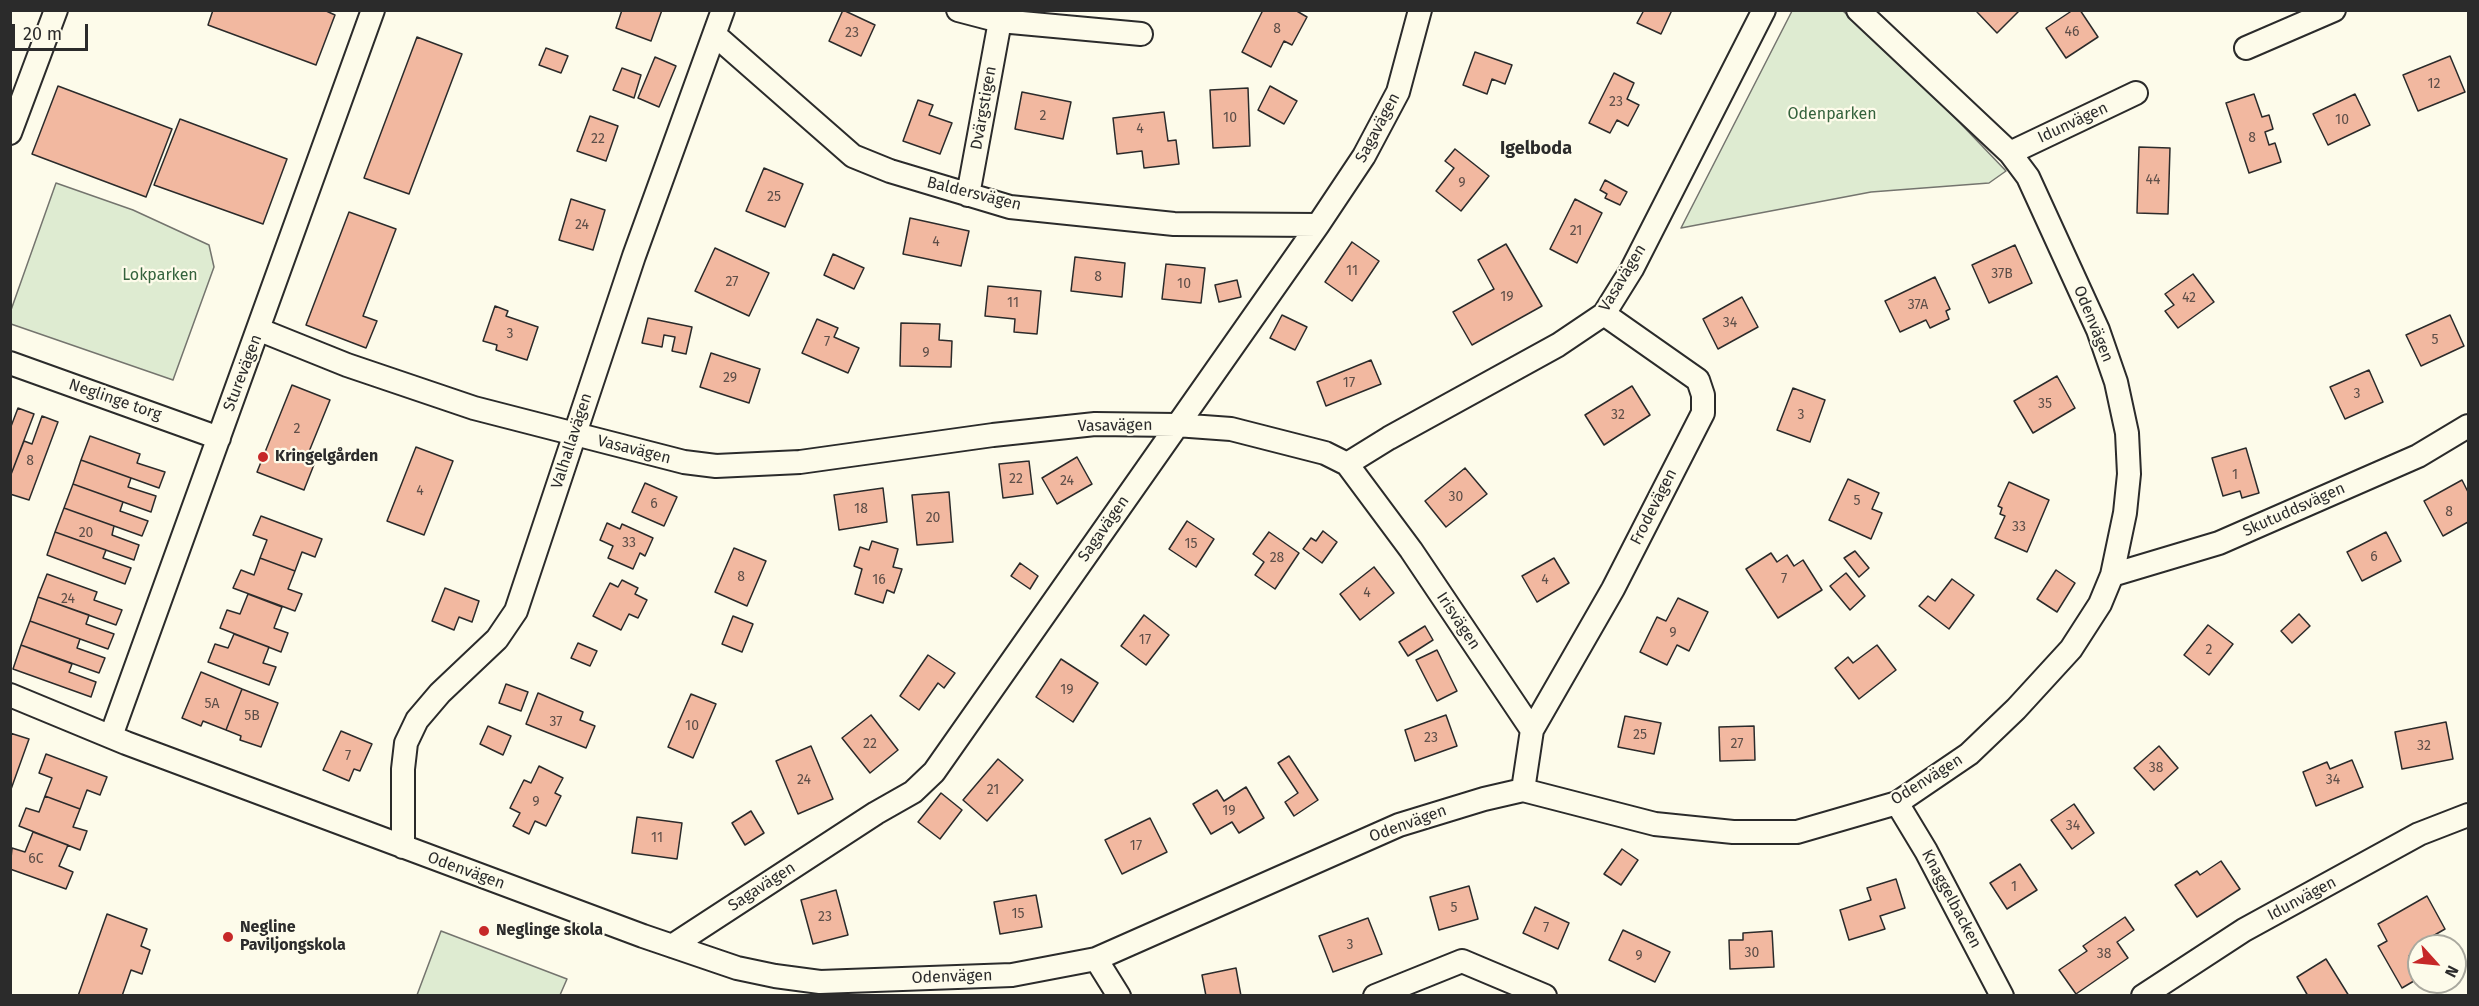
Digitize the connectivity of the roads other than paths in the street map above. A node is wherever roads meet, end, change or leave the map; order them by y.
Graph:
1 (56, 10) edge
2 (373, 10) edge
3 (723, 10) edge
4 (958, 10) edge
5 (1420, 10) edge
6 (1764, 10) edge
7 (1858, 10) edge
8 (2334, 10) edge
9 (1000, 21) junction
10 (715, 34) junction
11 (1141, 34) dead end
12 (2246, 48) dead end
13 (2136, 93) dead end
14 (10, 133) edge
15 (2010, 153) junction
16 (968, 195) junction
17 (1318, 225) junction
18 (1604, 314) junction
19 (260, 330) junction
20 (10, 363) edge
21 (1176, 425) junction
22 (2469, 426) edge
23 (573, 435) junction
24 (219, 438) junction
25 (1347, 464) junction
26 (2112, 575) junction
27 (10, 695) edge
28 (1532, 730) junction
29 (111, 736) junction
30 (1523, 790) junction
31 (1896, 803) junction
32 (2469, 815) edge
33 (403, 847) junction
34 (672, 946) junction
35 (1096, 959) junction
36 (1119, 996) edge
37 (1375, 996) edge
38 (1545, 996) edge
39 (2002, 996) edge
40 (2143, 996) edge

1 - 14 street
2 - 19 street, Sturevägen
3 - 10 street, Valhallavägen
4 - 9 street
5 - 17 street, Sagavägen
6 - 18 street, Vasavägen
7 - 15 street, Odenvägen
8 - 12 street
9 - 11 street
9 - 16 street, Dvärgstigen
10 - 16 street, Baldersvägen
10 - 23 street, Valhallavägen
13 - 15 street, Idunvägen
15 - 26 street, Odenvägen
16 - 17 street, Baldersvägen
17 - 21 street, Sagavägen
18 - 25 street, Vasavägen
18 - 28 street, Frodevägen
19 - 23 street, Vasavägen
19 - 24 street, Sturevägen
20 - 24 street, Neglinge torg
21 - 23 street, Vasavägen
21 - 25 street, Vasavägen
21 - 34 street, Sagavägen
22 - 26 street, Skutuddsvägen
23 - 33 street, Valhallavägen
24 - 29 street, Sturevägen
25 - 28 street, Irisvägen
26 - 31 street, Odenvägen
27 - 29 street, Odenvägen
28 - 30 street
29 - 33 street, Odenvägen
30 - 31 street, Odenvägen
30 - 35 street, Odenvägen
31 - 39 street, Knaggelbacken
32 - 40 street, Idunvägen
33 - 34 street, Odenvägen
34 - 35 street, Odenvägen
35 - 36 street
37 - 38 street

